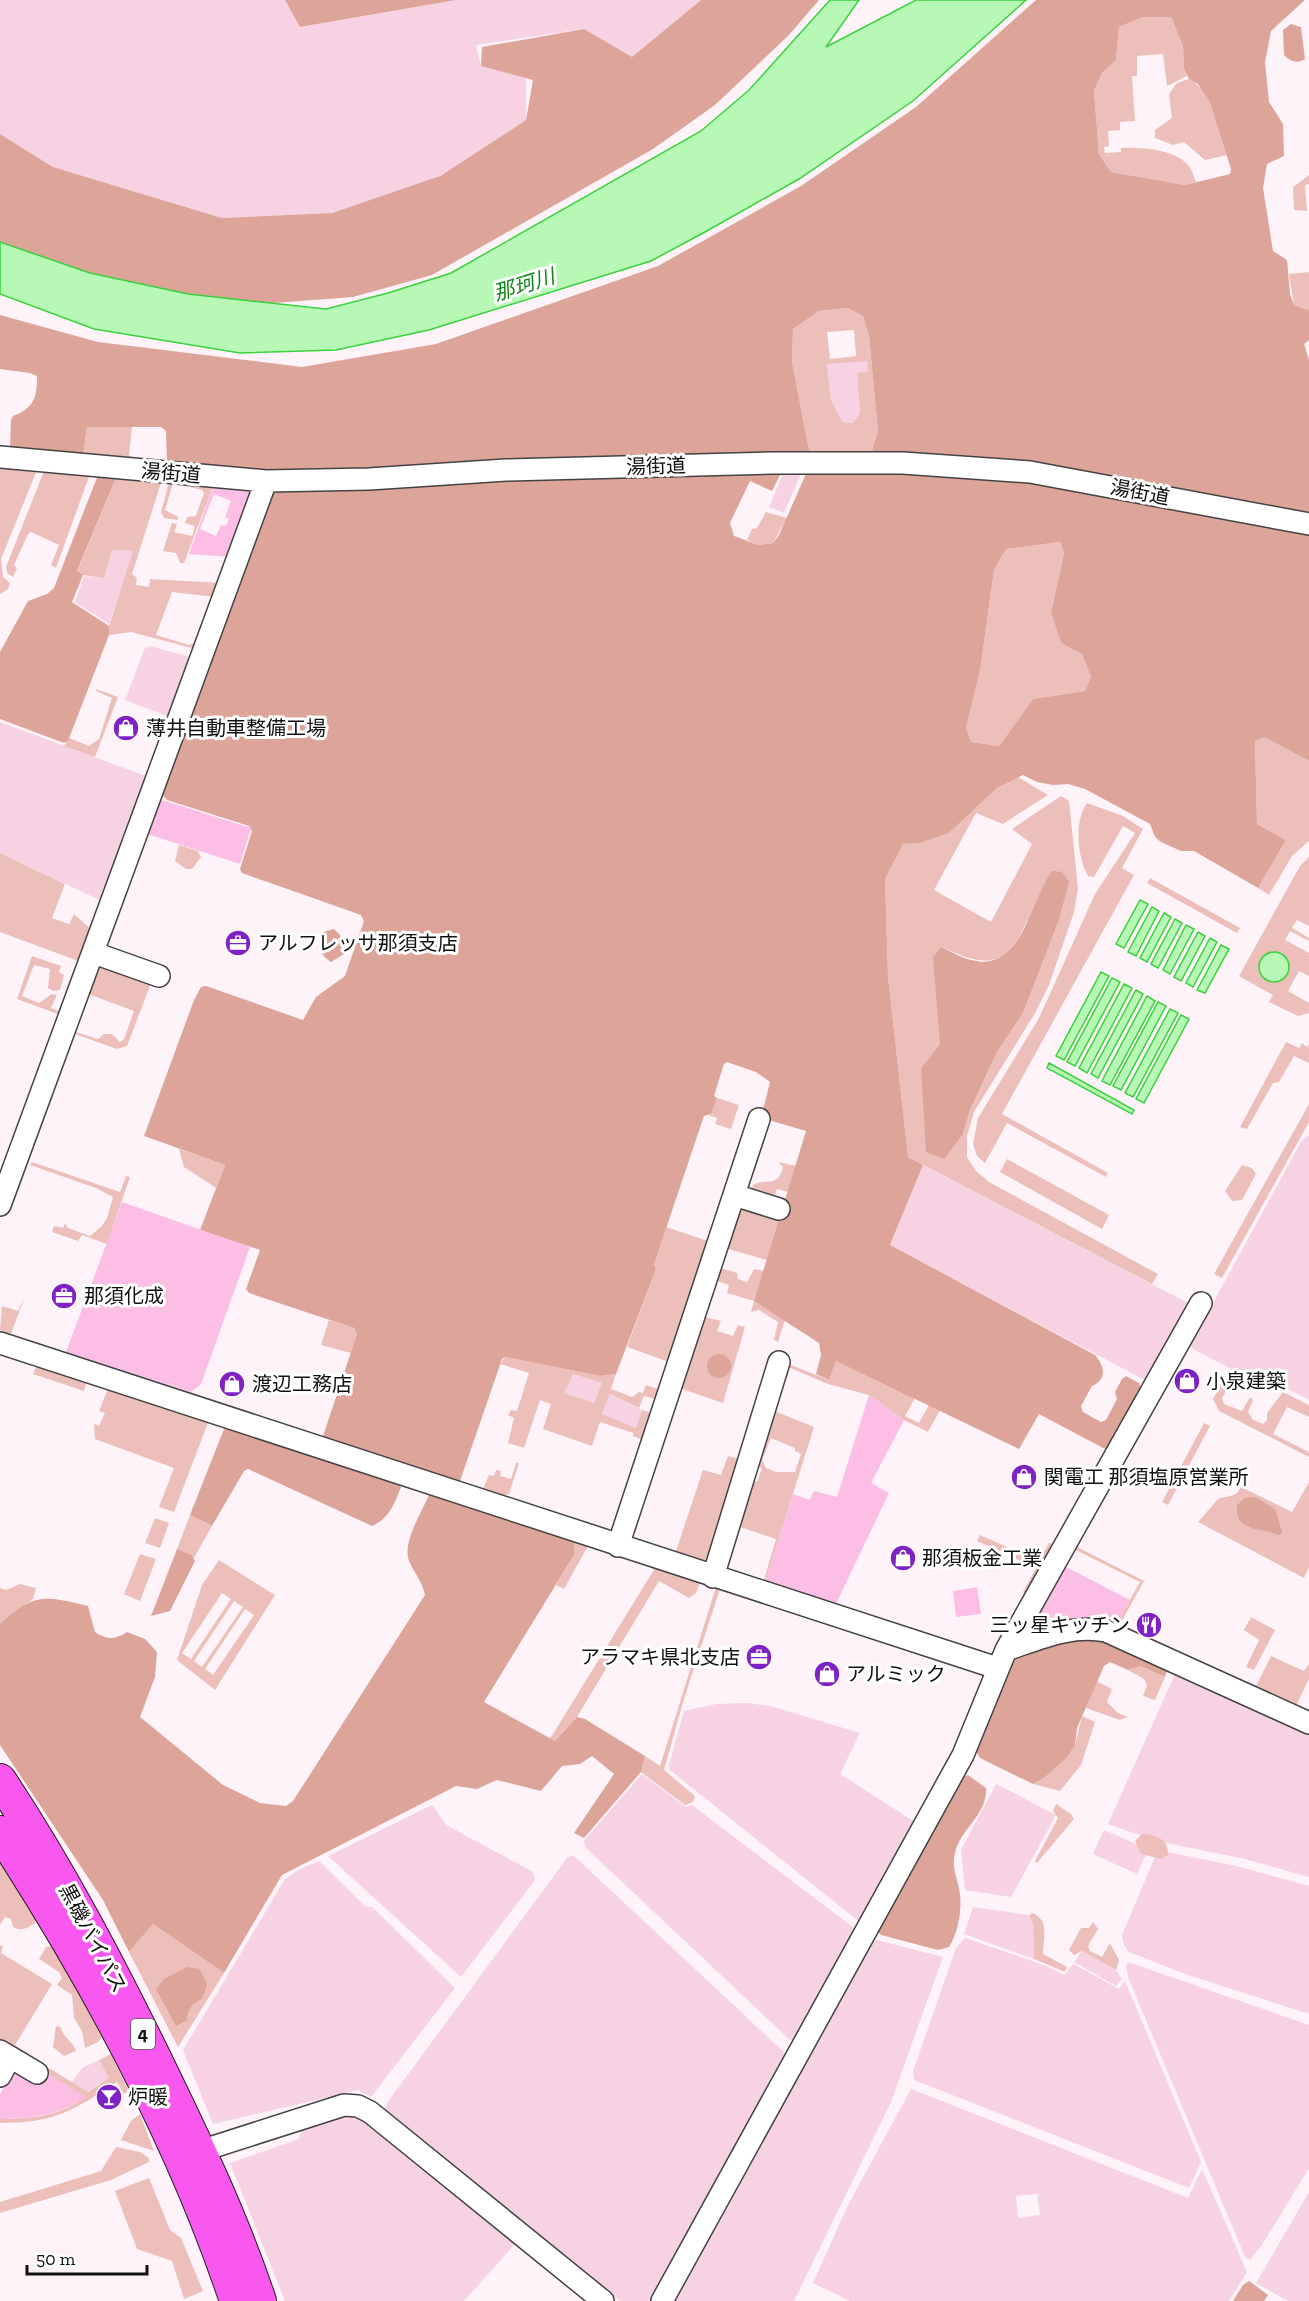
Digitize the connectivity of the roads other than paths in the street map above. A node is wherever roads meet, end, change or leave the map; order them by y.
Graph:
1 (0, 457) edge
2 (266, 482) junction
3 (1309, 524) edge
4 (94, 953) junction
5 (159, 976) dead end
6 (759, 1119) dead end
7 (734, 1195) junction
8 (0, 1205) edge
9 (779, 1209) dead end
10 (1201, 1303) dead end
11 (0, 1343) edge
12 (779, 1362) dead end
13 (618, 1546) junction
14 (713, 1577) junction
15 (1002, 1659) junction
16 (1309, 1724) edge
17 (0, 1780) edge
18 (0, 1832) edge
19 (5, 2054) edge
20 (37, 2073) dead end
21 (0, 2076) edge
22 (190, 2154) junction
23 (236, 2301) edge
24 (260, 2301) edge
25 (603, 2301) edge
26 (662, 2301) edge

1 - 2 street, 湯街道
2 - 3 street, 湯街道
2 - 4 street
4 - 5 street
4 - 8 street
6 - 7 street
7 - 9 street
7 - 13 street
10 - 15 street
11 - 13 street
12 - 14 street
13 - 14 street
14 - 15 street
15 - 16 street
15 - 26 street
17 - 22 highway, 黒磯バイパス / 4
18 - 22 highway, 黒磯バイパス / 4
19 - 20 street
19 - 21 street
22 - 23 highway, 黒磯バイパス / 4
22 - 24 highway, 黒磯バイパス / 4
22 - 25 street

